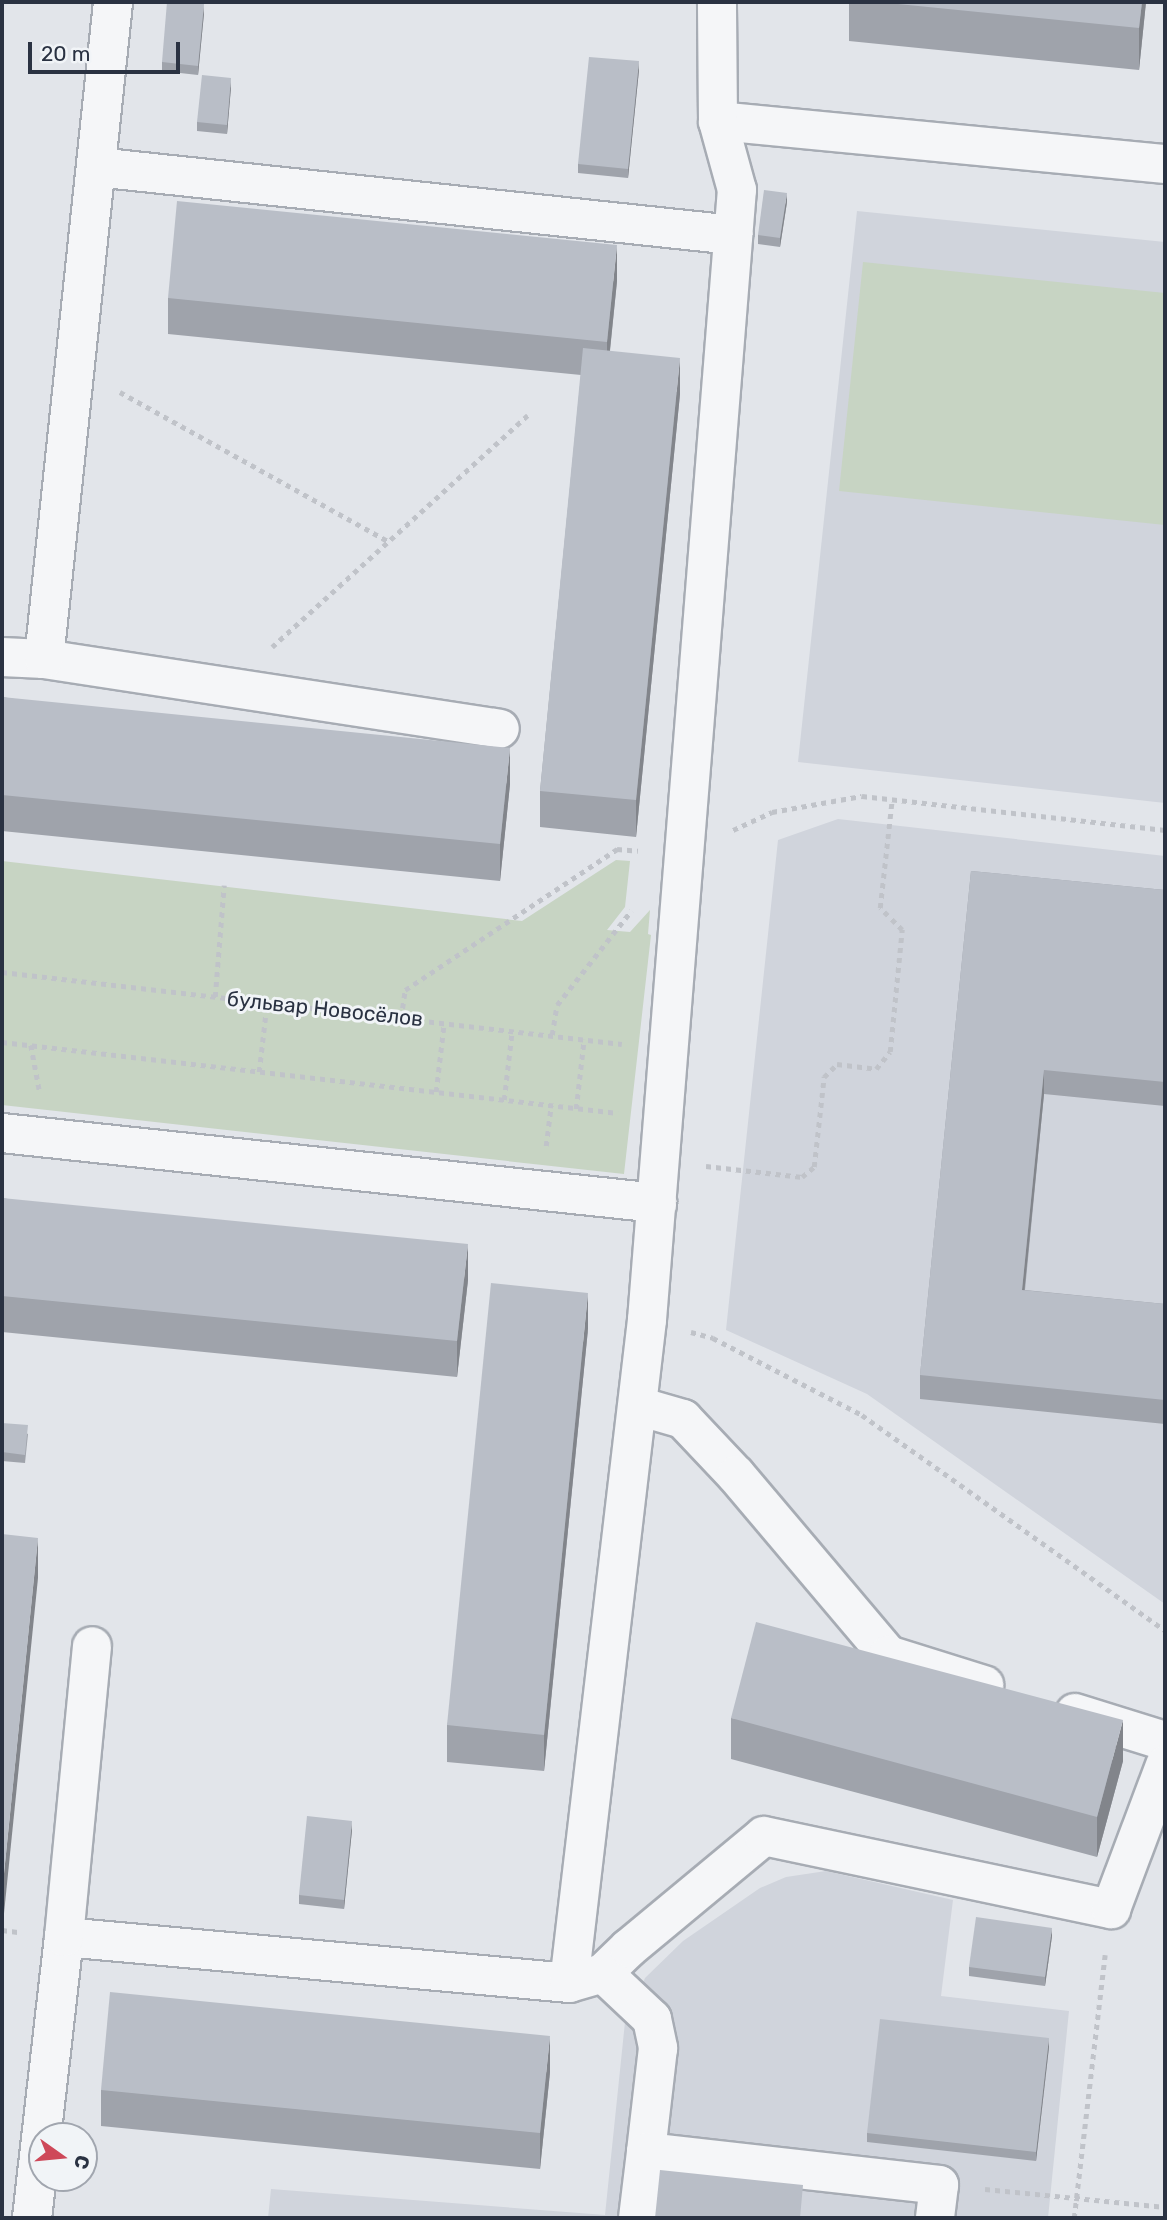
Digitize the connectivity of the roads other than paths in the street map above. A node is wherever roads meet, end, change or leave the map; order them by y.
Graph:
1 (113, 2) edge
2 (718, 2) edge
3 (718, 121) junction
4 (1165, 164) edge
5 (96, 167) junction
6 (733, 235) junction
7 (2, 657) edge
8 (44, 659) junction
9 (500, 729) dead end
10 (2, 1133) edge
11 (657, 1203) junction
12 (638, 1406) junction
13 (92, 1646) dead end
14 (1165, 1741) edge
15 (1165, 1765) edge
16 (64, 1937) junction
17 (586, 1978) junction
18 (646, 2152) junction
19 (937, 2202) edge
20 (32, 2218) edge
21 (638, 2218) edge

1 - 5 lane
2 - 3 lane
3 - 4 lane
3 - 6 lane
5 - 6 lane
5 - 8 lane
6 - 11 lane
7 - 8 lane
8 - 9 lane
10 - 11 lane
11 - 12 lane
12 - 14 lane
12 - 17 lane
13 - 16 lane
15 - 17 lane
16 - 17 lane
16 - 20 lane
17 - 18 lane
18 - 19 lane
18 - 21 lane

